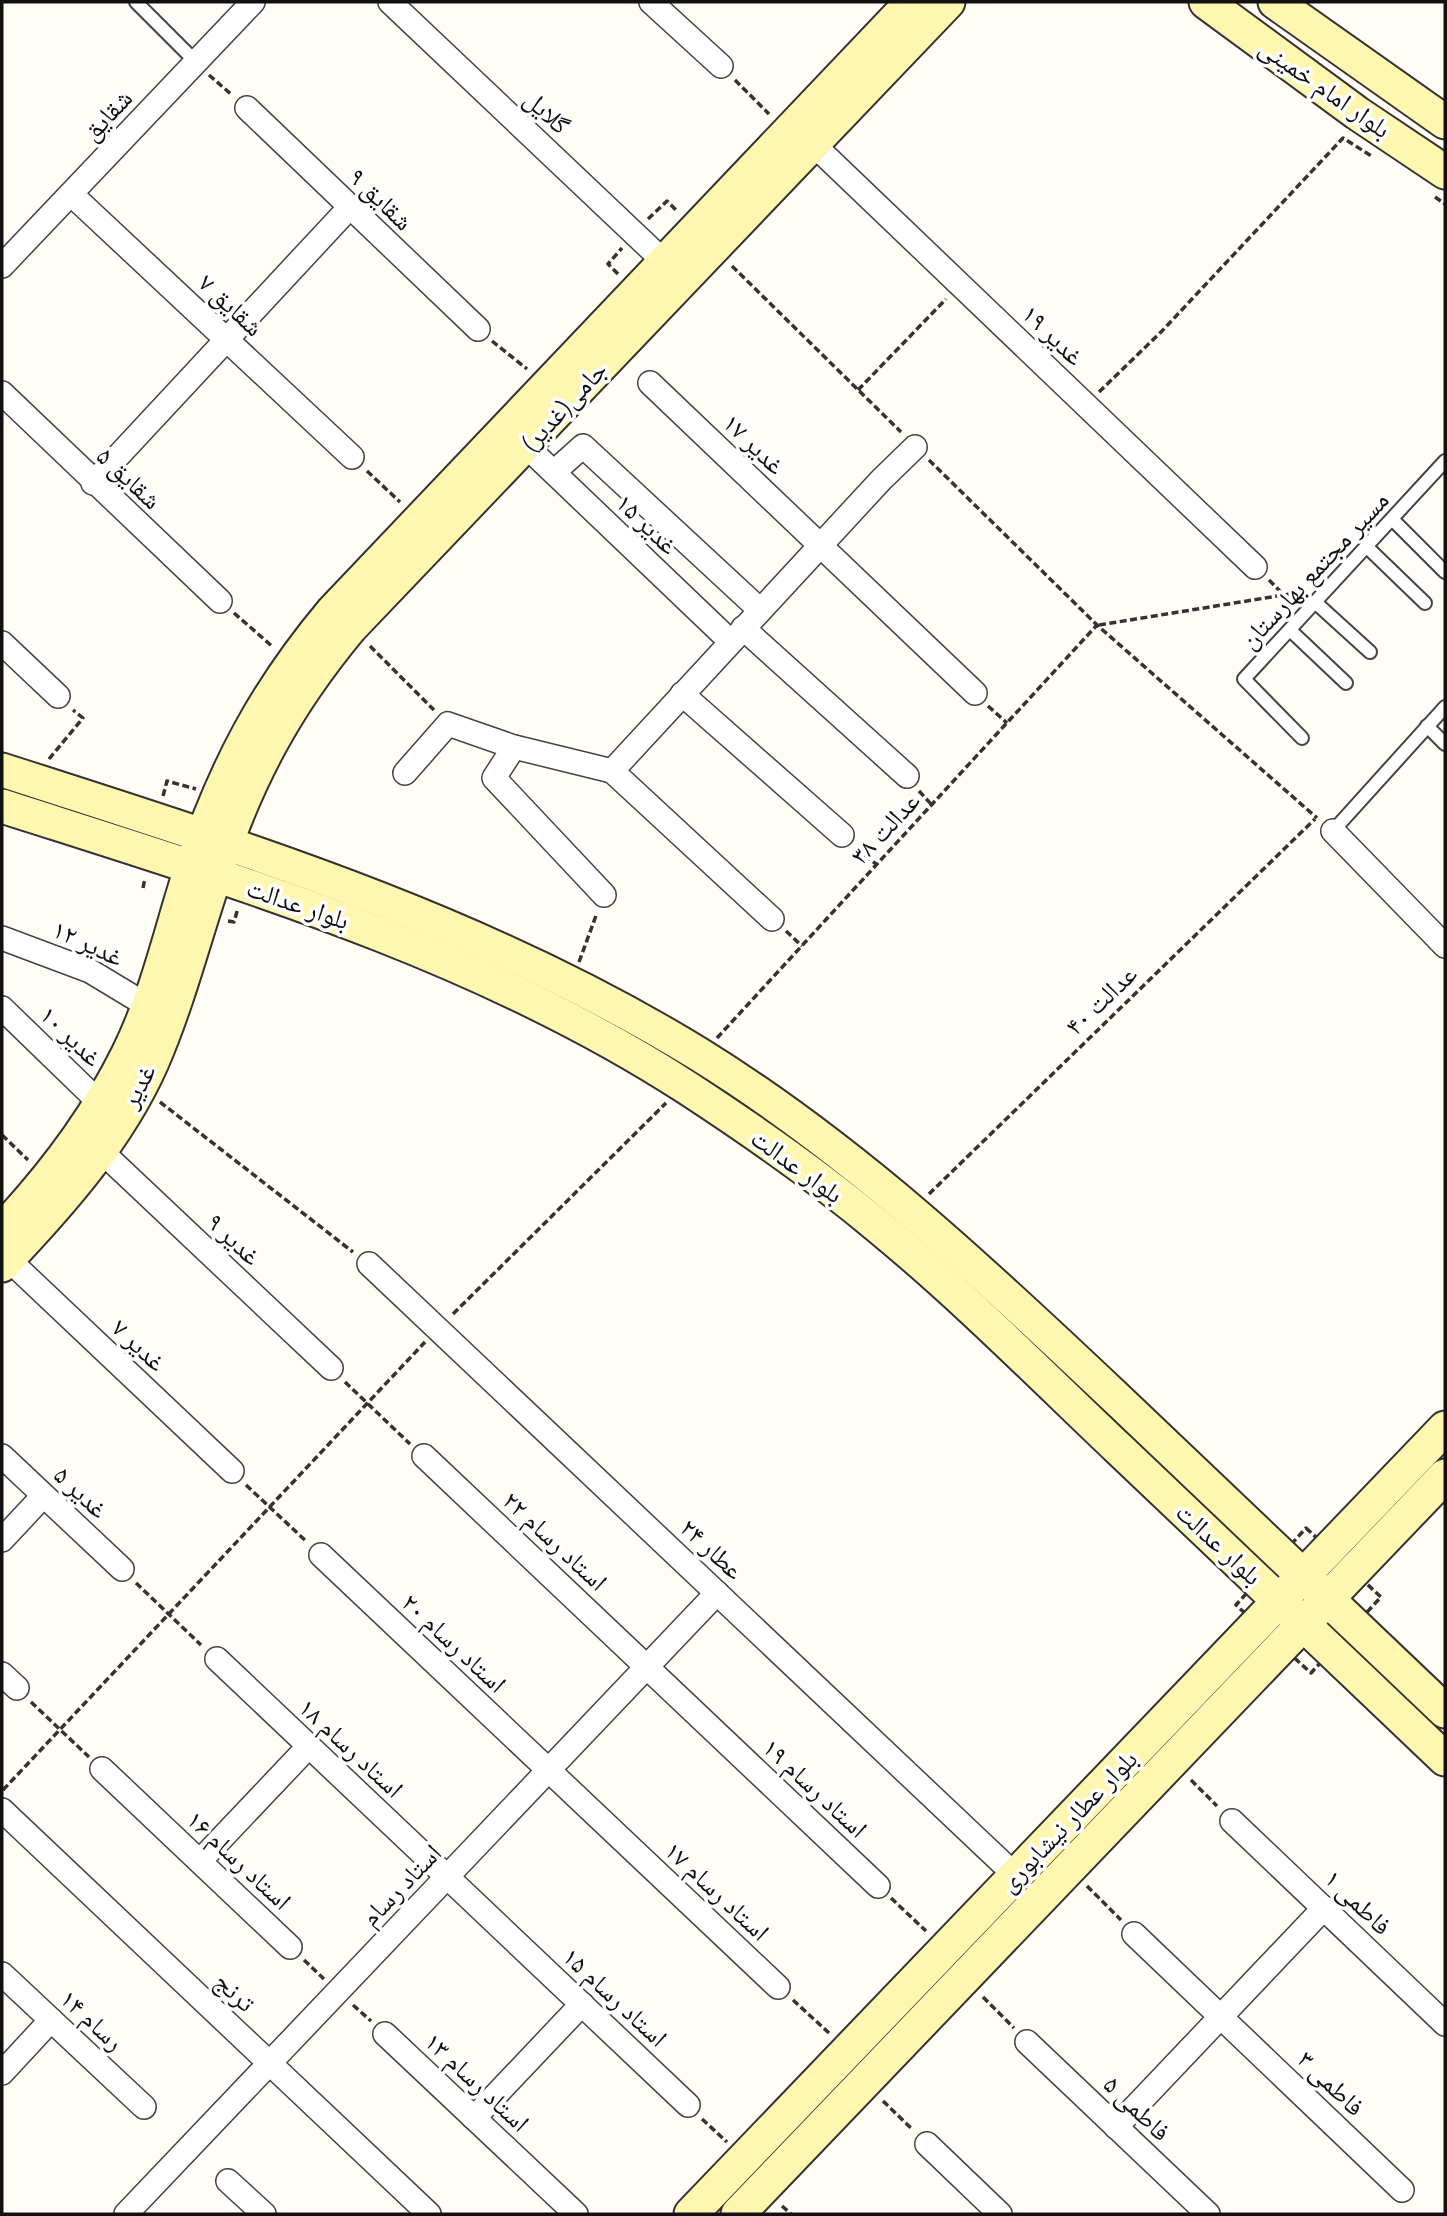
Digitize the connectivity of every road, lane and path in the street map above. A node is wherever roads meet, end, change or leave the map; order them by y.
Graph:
1 (136, 2) edge
2 (253, 2) edge
3 (390, 2) edge
4 (651, 2) edge
5 (912, 2) edge
6 (948, 2) edge
7 (1206, 2) edge
8 (1275, 2) edge
9 (196, 62) junction
10 (721, 66) joint
11 (247, 108) joint
12 (1445, 122) edge
13 (801, 138) junction
14 (1377, 160) dead end
15 (1440, 184) edge
16 (71, 194) junction
17 (1445, 204) edge
18 (349, 208) junction
19 (634, 233) junction
20 (705, 239) junction
21 (2, 266) edge
22 (674, 271) junction
23 (960, 285) junction
24 (637, 293) junction
25 (478, 329) joint
26 (227, 340) junction
27 (650, 383) dead end
28 (548, 386) junction
29 (858, 390) junction
30 (2, 393) edge
31 (1086, 405) junction
32 (526, 446) junction
33 (915, 447) junction
34 (352, 457) joint
35 (1445, 461) edge
36 (554, 472) junction
37 (93, 483) junction
38 (1392, 519) junction
39 (419, 520) junction
40 (819, 546) junction
41 (1367, 547) junction
42 (1255, 567) dead end
43 (1445, 572) edge
44 (1310, 584) dead end
45 (220, 601) joint
46 (1315, 602) junction
47 (1425, 603) dead end
48 (760, 610) junction
49 (1097, 625) junction
50 (351, 627) junction
51 (1290, 630) junction
52 (736, 635) junction
53 (2, 643) edge
54 (1370, 652) dead end
55 (290, 662) junction
56 (1346, 683) dead end
57 (975, 693) dead end
58 (682, 694) junction
59 (58, 696) joint
60 (1445, 706) edge
61 (448, 724) junction
62 (1427, 726) junction
63 (1302, 738) dead end
64 (1445, 744) edge
65 (514, 747) junction
66 (612, 771) junction
67 (405, 774) dead end
68 (17, 775) edge
69 (906, 776) dead end
70 (2, 806) edge
71 (1324, 824) junction
72 (842, 835) joint
73 (215, 839) junction
74 (877, 865) junction
75 (203, 871) junction
76 (604, 895) joint
77 (772, 919) dead end
78 (2, 937) edge
79 (1445, 946) edge
80 (571, 984) junction
81 (148, 1006) junction
82 (2, 1008) edge
83 (701, 1056) junction
84 (139, 1085) junction
85 (683, 1085) junction
86 (101, 1104) junction
87 (2, 1135) edge
88 (100, 1150) junction
89 (47, 1178) junction
90 (913, 1211) junction
91 (4, 1251) edge
92 (369, 1264) joint
93 (438, 1329) junction
94 (331, 1368) joint
95 (368, 1403) junction
96 (1445, 1428) edge
97 (2, 1456) edge
98 (424, 1456) joint
99 (232, 1471) joint
100 (1445, 1476) edge
101 (43, 1496) junction
102 (270, 1507) junction
103 (2, 1540) edge
104 (321, 1555) joint
105 (122, 1569) joint
106 (1303, 1576) junction
107 (717, 1593) junction
108 (1327, 1599) junction
109 (1279, 1601) junction
110 (169, 1614) junction
111 (1303, 1624) junction
112 (217, 1660) joint
113 (647, 1667) junction
114 (9, 1681) edge
115 (1445, 1711) edge
116 (60, 1730) junction
117 (309, 1746) junction
118 (1445, 1759) edge
119 (1172, 1761) junction
120 (102, 1769) joint
121 (549, 1770) junction
122 (2, 1792) edge
123 (2, 1810) edge
124 (1232, 1821) joint
125 (200, 1861) junction
126 (1016, 1876) junction
127 (447, 1877) junction
128 (878, 1886) joint
129 (1324, 1908) junction
130 (1134, 1934) dead end
131 (290, 1947) joint
132 (945, 1949) junction
133 (2, 1974) edge
134 (964, 1978) junction
135 (778, 1987) joint
136 (338, 1992) junction
137 (582, 2004) junction
138 (1221, 2017) junction
139 (51, 2020) junction
140 (1445, 2024) edge
141 (385, 2034) joint
142 (1027, 2042) joint
143 (849, 2050) junction
144 (270, 2063) junction
145 (2, 2073) edge
146 (865, 2082) junction
147 (688, 2105) joint
148 (144, 2106) dead end
149 (474, 2119) junction
150 (1116, 2127) junction
151 (927, 2144) joint
152 (744, 2158) junction
153 (229, 2180) dead end
154 (1402, 2190) dead end
155 (126, 2214) edge
156 (264, 2214) edge
157 (429, 2214) edge
158 (576, 2214) edge
159 (691, 2214) edge
160 (738, 2214) edge
161 (1000, 2214) edge
162 (1208, 2214) edge

1 - 9 lane
2 - 9 street, شقایق
3 - 19 street, گلایل
4 - 10 street
5 - 13 street, جامی(غدیر)
6 - 13 street, جامی(غدیر)
7 - 15 street, بلوار امام خمینی
8 - 12 street, بلوار امام خمینی
9 - 11 path
9 - 16 street, شقایق
10 - 13 path
11 - 18 street, شقایق ۹
13 - 20 street, جامی(غدیر)
13 - 23 street, غدیر ۱۹
14 - 31 path
15 - 17 path
16 - 21 street, شقایق
16 - 26 street, شقایق ۷
18 - 25 street, شقایق ۹
18 - 26 street
19 - 20 path
19 - 22 street, گلایل
19 - 24 path
20 - 22 street, جامی(غدیر)
20 - 29 path
22 - 24 street, جامی(غدیر)
22 - 32 street, جامی(غدیر)
23 - 29 path
23 - 31 street, غدیر ۱۹
24 - 28 street, جامی(غدیر)
25 - 28 path
26 - 34 street, شقایق ۷
26 - 37 street
27 - 40 street, غدیر ۱۷
28 - 39 street, جامی(غدیر)
29 - 33 path
30 - 37 street, شقایق ۵
31 - 42 street, غدیر ۱۹
32 - 36 street, غدیر ۱۵
32 - 50 street, جامی(غدیر)
33 - 40 street
33 - 49 path
34 - 39 path
35 - 38 lane, مسیر مجتمع بهارستان
36 - 48 street
36 - 52 street, غدیر ۱۵
37 - 45 street, شقایق ۵
38 - 41 lane, مسیر مجتمع بهارستان
38 - 43 lane
39 - 55 street, جامی(غدیر)
40 - 48 street
40 - 57 street, غدیر ۱۷
41 - 46 lane, مسیر مجتمع بهارستان
41 - 47 lane
44 - 49 path
45 - 55 path
46 - 51 lane, مسیر مجتمع بهارستان
46 - 54 lane
48 - 52 street
49 - 71 path
49 - 74 path, عدالت ۳۸
50 - 61 path
50 - 73 street, جامی(غدیر)
51 - 56 lane
51 - 63 lane, مسیر مجتمع بهارستان
52 - 58 street
52 - 69 street, غدیر ۱۵
53 - 59 street
55 - 73 street, جامی(غدیر)
58 - 66 street
58 - 72 street
59 - 68 path
60 - 62 lane
61 - 65 street
61 - 67 street
62 - 64 lane
62 - 71 lane
65 - 66 street
65 - 76 street
66 - 77 street
68 - 73 street, بلوار عدالت
70 - 75 street, بلوار عدالت
71 - 79 street
71 - 90 path, عدالت ۴۰
72 - 74 path
73 - 75 street
73 - 80 street, بلوار عدالت
74 - 83 path, عدالت ۳۸
75 - 81 street, غدیر
75 - 84 street, غدیر
75 - 85 street, بلوار عدالت
76 - 80 path
78 - 81 street, غدیر ۱۲
80 - 83 street, بلوار عدالت
81 - 86 street, غدیر
82 - 86 street, غدیر ۱۰
83 - 90 street, بلوار عدالت
84 - 88 street, غدیر
84 - 92 path
85 - 93 path
85 - 109 street, بلوار عدالت
86 - 89 street, غدیر
87 - 89 path
88 - 91 street, غدیر
88 - 94 street, غدیر ۹
89 - 91 street, غدیر
90 - 106 street, بلوار عدالت
91 - 99 street, غدیر ۷
92 - 93 street, عطار ۲۴
93 - 95 path
93 - 107 street, عطار ۲۴
94 - 95 path
95 - 98 path
95 - 102 path
96 - 106 street, بلوار عطار نیشابوری
97 - 101 street, غدیر ۵
98 - 113 street, استاد رسام ۲۲
99 - 102 path
100 - 108 street, بلوار عطار نیشابوری
101 - 103 street
101 - 105 street, غدیر ۵
102 - 104 path
102 - 110 path
104 - 121 street, استاد رسام ۲۰
105 - 110 path
106 - 108 street, بلوار عدالت
106 - 109 street, بلوار عطار نیشابوری
107 - 113 street, استاد رسام
107 - 126 street, عطار ۲۴
108 - 111 street, بلوار عطار نیشابوری
108 - 115 street, بلوار عدالت
109 - 111 street, بلوار عدالت
109 - 126 street, بلوار عطار نیشابوری
110 - 112 path
110 - 116 path
111 - 118 street, بلوار عدالت
111 - 119 street, بلوار عطار نیشابوری
112 - 117 street, استاد رسام ۱۸
113 - 121 street, استاد رسام
113 - 128 street, استاد رسام ۱۹
114 - 116 path
116 - 120 path
116 - 122 path
117 - 125 street
117 - 127 street, استاد رسام ۱۸
119 - 124 path
119 - 134 street, بلوار عطار نیشابوری
120 - 125 street, استاد رسام ۱۶
121 - 127 street, استاد رسام
121 - 135 street, استاد رسام ۱۷
123 - 144 street, ترنج
124 - 129 street, فاطمی ۱
125 - 131 street, استاد رسام ۱۶
126 - 132 street, بلوار عطار نیشابوری
127 - 136 street, استاد رسام
127 - 137 street, استاد رسام ۱۵
128 - 132 path
129 - 138 street
129 - 140 street, فاطمی ۱
130 - 138 street, فاطمی ۳
131 - 136 path, استاد رسام ۱۶
132 - 143 street, بلوار عطار نیشابوری
133 - 139 street, رسام ۱۴
134 - 142 path
134 - 146 street, بلوار عطار نیشابوری
135 - 143 path
136 - 141 path, استاد رسام ۱۳
136 - 144 street, استاد رسام
137 - 147 street, استاد رسام ۱۵
137 - 149 street
138 - 150 street
138 - 154 street, فاطمی ۳
139 - 145 street
139 - 148 street, رسام ۱۴
141 - 149 street, استاد رسام ۱۳
142 - 150 street, فاطمی ۵
143 - 152 street, بلوار عطار نیشابوری
144 - 155 street, استاد رسام
144 - 157 street, ترنج
146 - 151 path
146 - 160 street, بلوار عطار نیشابوری
147 - 152 path
149 - 158 street, استاد رسام ۱۳
150 - 162 street, فاطمی ۵
151 - 161 street
152 - 159 street, بلوار عطار نیشابوری
153 - 156 street

